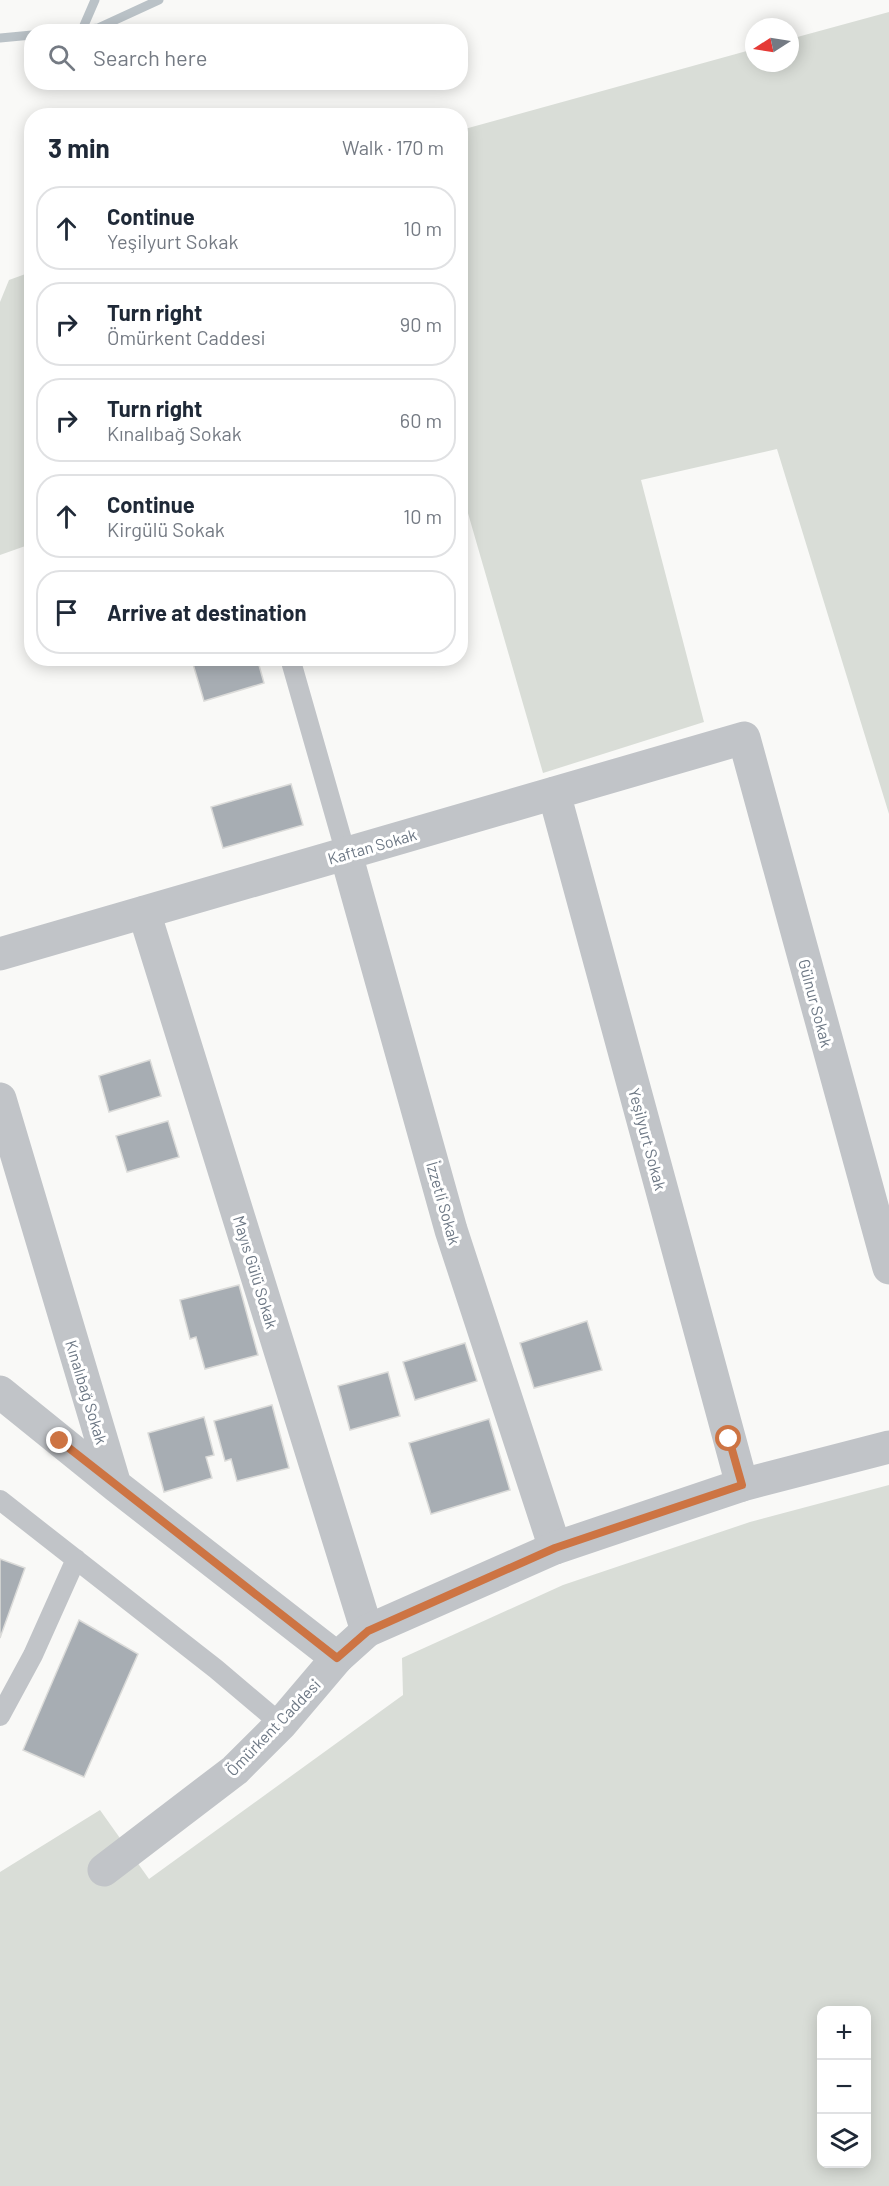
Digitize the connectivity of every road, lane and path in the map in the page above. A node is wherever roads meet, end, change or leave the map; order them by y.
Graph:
1 (292, 666) edge
2 (744, 738) joint
3 (554, 794) junction
4 (346, 854) junction
5 (144, 912) junction
6 (0, 954) edge
7 (0, 1099) edge
8 (889, 1268) edge
9 (0, 1392) edge
10 (889, 1447) edge
11 (115, 1485) junction
12 (742, 1485) junction
13 (0, 1500) edge
14 (555, 1548) junction
15 (76, 1559) junction
16 (368, 1631) junction
17 (337, 1658) junction
18 (0, 1716) edge
19 (280, 1724) junction
20 (104, 1869) dead end

1 - 4 lane
2 - 3 street, Kaftan Sokak
2 - 8 street, Gülnur Sokak
3 - 4 street, Kaftan Sokak
3 - 12 street, Yeşilyurt Sokak
4 - 5 street, Kaftan Sokak
4 - 14 street, İzzetli Sokak
5 - 6 street, Kaftan Sokak
5 - 16 street, Mayıs Gülü Sokak
7 - 11 street, Kınalıbağ Sokak
9 - 11 street
10 - 12 street, Ömürkent Caddesi
11 - 17 street
12 - 14 street, Ömürkent Caddesi
13 - 15 lane
14 - 16 street, Ömürkent Caddesi
15 - 18 lane
15 - 19 lane
16 - 17 street, Ömürkent Caddesi
17 - 19 street, Ömürkent Caddesi
19 - 20 street, Ömürkent Caddesi

